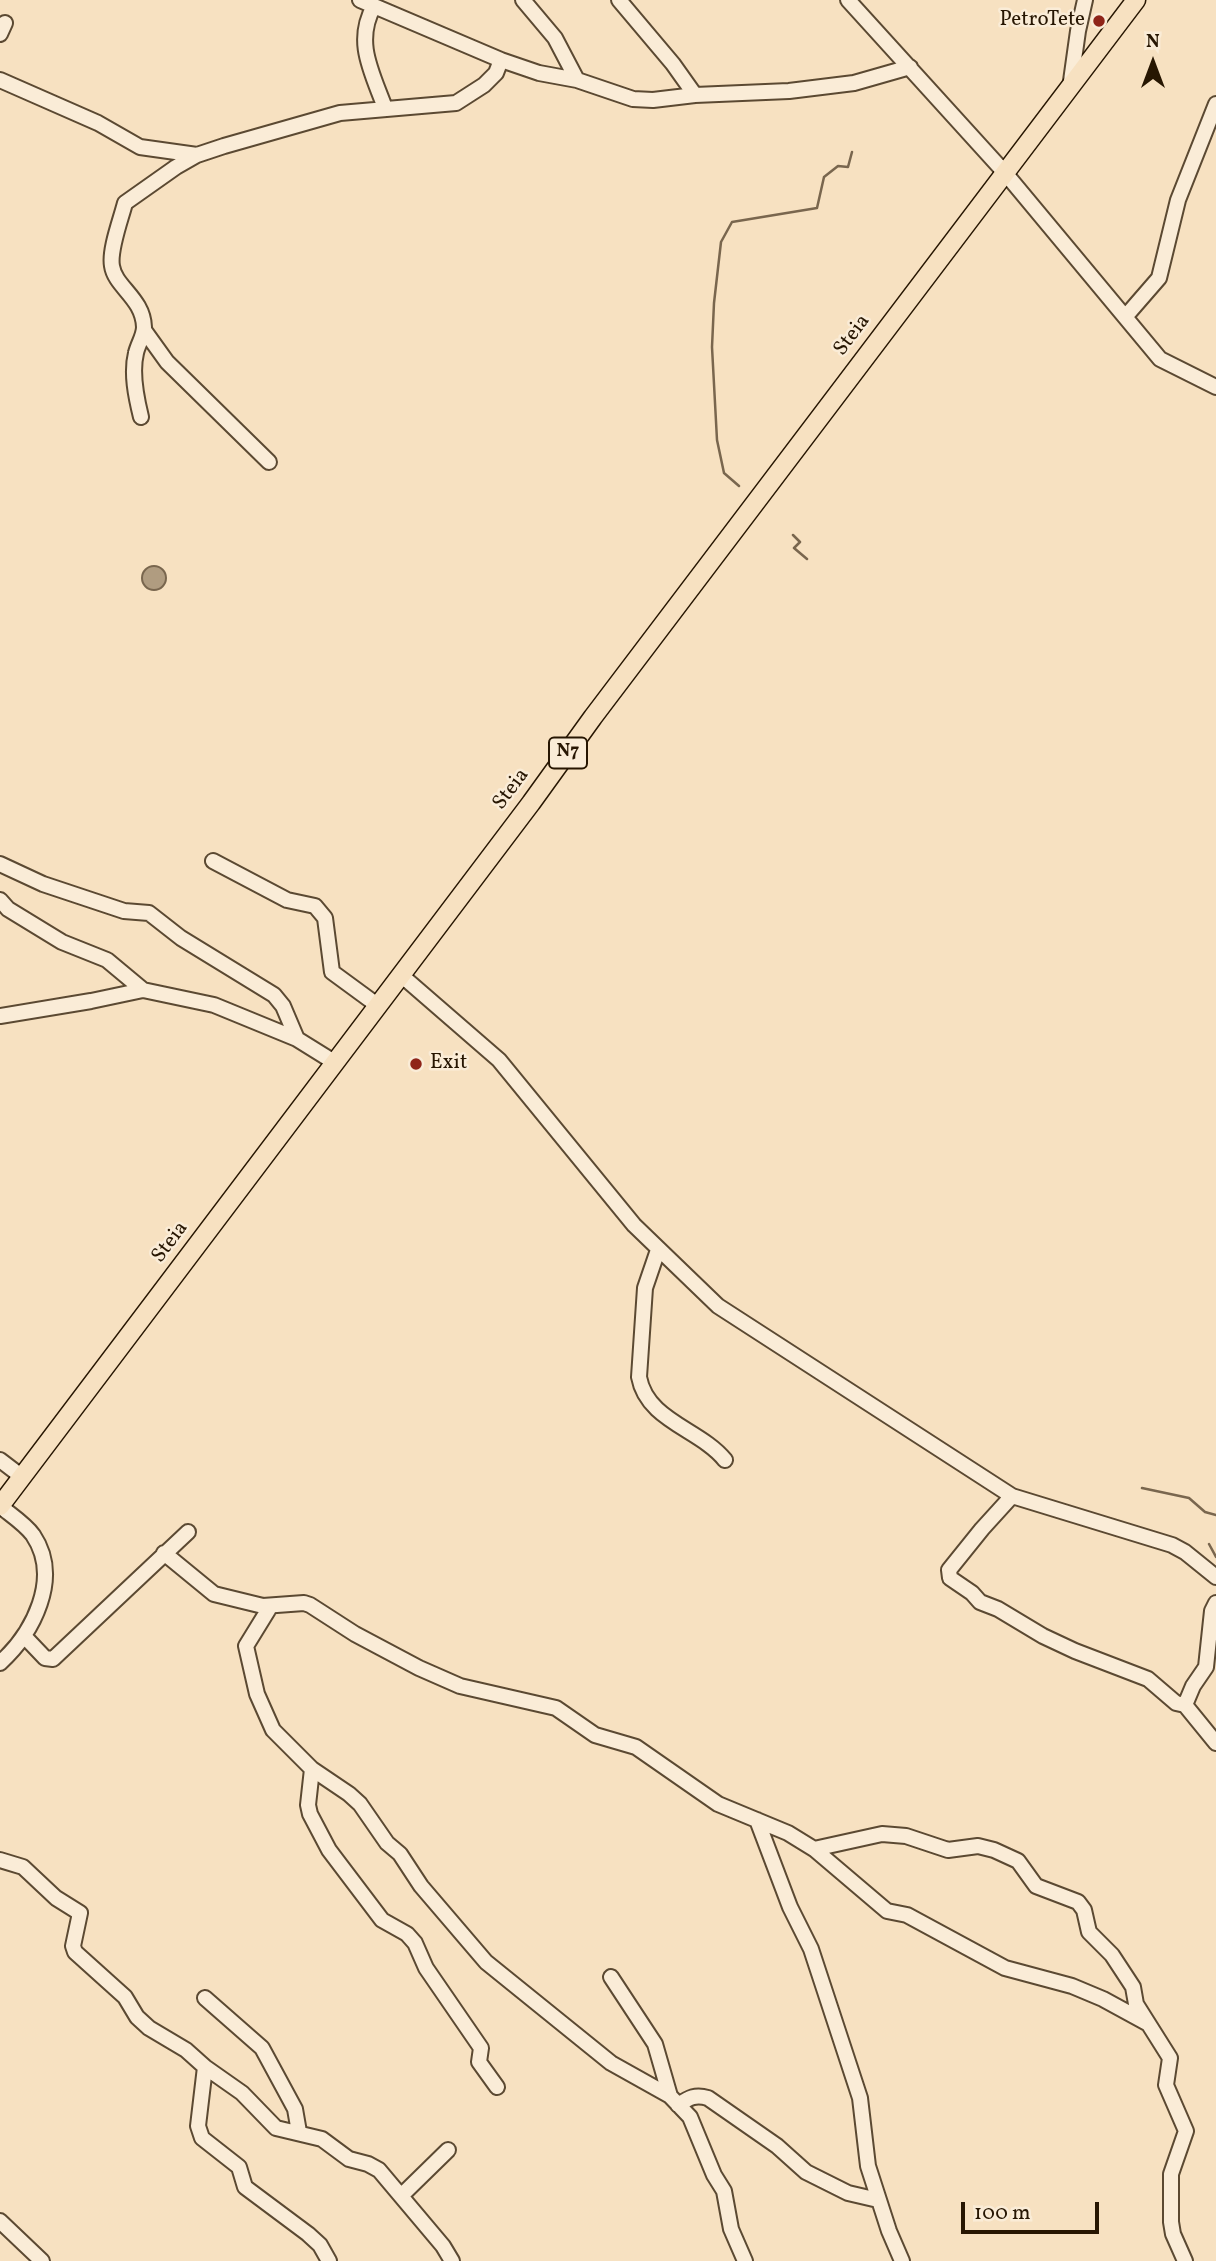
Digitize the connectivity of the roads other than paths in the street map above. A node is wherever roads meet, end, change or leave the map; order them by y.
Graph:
1 (523, 0) edge
2 (618, 0) edge
3 (848, 0) edge
4 (1085, 0) edge
5 (1136, 0) edge
6 (367, 3) edge
7 (501, 60) junction
8 (910, 67) junction
9 (0, 80) edge
10 (577, 80) junction
11 (1070, 89) junction
12 (695, 95) junction
13 (1216, 104) edge
14 (384, 108) junction
15 (1212, 129) edge
16 (197, 155) junction
17 (1006, 174) junction
18 (1126, 316) junction
19 (144, 330) junction
20 (1216, 387) edge
21 (141, 417) dead end
22 (269, 462) dead end
23 (213, 861) dead end
24 (0, 864) edge
25 (0, 900) edge
26 (401, 975) junction
27 (143, 990) junction
28 (377, 1004) junction
29 (0, 1016) edge
30 (297, 1039) junction
31 (334, 1062) junction
32 (658, 1250) junction
33 (0, 1460) edge
34 (725, 1460) dead end
35 (21, 1476) junction
36 (1012, 1496) junction
37 (0, 1506) edge
38 (188, 1532) dead end
39 (164, 1553) junction
40 (1216, 1577) edge
41 (1216, 1603) edge
42 (270, 1607) junction
43 (25, 1637) junction
44 (0, 1663) edge
45 (1185, 1705) junction
46 (1216, 1744) edge
47 (312, 1769) junction
48 (757, 1820) junction
49 (814, 1849) junction
50 (0, 1860) edge
51 (611, 1977) dead end
52 (205, 1998) dead end
53 (1147, 2023) junction
54 (205, 2067) junction
55 (497, 2087) dead end
56 (674, 2101) junction
57 (299, 2132) junction
58 (448, 2150) dead end
59 (402, 2195) junction
60 (878, 2200) junction
61 (0, 2221) edge
62 (42, 2261) edge
63 (329, 2261) edge
64 (452, 2261) edge
65 (745, 2261) edge
66 (902, 2261) edge
67 (1185, 2261) edge

1 - 10 street
2 - 12 street
3 - 8 street
4 - 11 street
5 - 11 main road, Steia / N7
6 - 7 street
6 - 14 street
7 - 10 street
7 - 14 street
8 - 12 street
8 - 17 street
9 - 16 street
10 - 12 street
11 - 17 main road, Steia / N7
13 - 15 street
14 - 16 street
15 - 18 street
16 - 19 street
17 - 18 street
17 - 26 main road, Steia / N7
18 - 20 street
19 - 21 street
19 - 22 street
23 - 28 street
24 - 30 street
25 - 27 street
26 - 28 main road, Steia / N7
26 - 32 street
27 - 29 street
27 - 30 street
28 - 31 main road, Steia / N7
30 - 31 street
31 - 35 main road, Steia / N7
32 - 34 street
32 - 36 street
33 - 35 street
35 - 37 main road, Steia / N7
36 - 40 street
36 - 45 street
37 - 43 street
38 - 39 street
39 - 42 street
39 - 43 street
41 - 45 street
42 - 47 street
42 - 48 street
43 - 44 street
45 - 46 street
47 - 55 street
47 - 56 street
48 - 49 street
48 - 60 street
49 - 53 street
49 - 53 street
50 - 54 street
51 - 56 street
52 - 57 street
53 - 67 street
54 - 57 street
54 - 63 street
56 - 60 street
56 - 65 street
57 - 59 street
58 - 59 street
59 - 64 street
60 - 66 street
61 - 62 street

